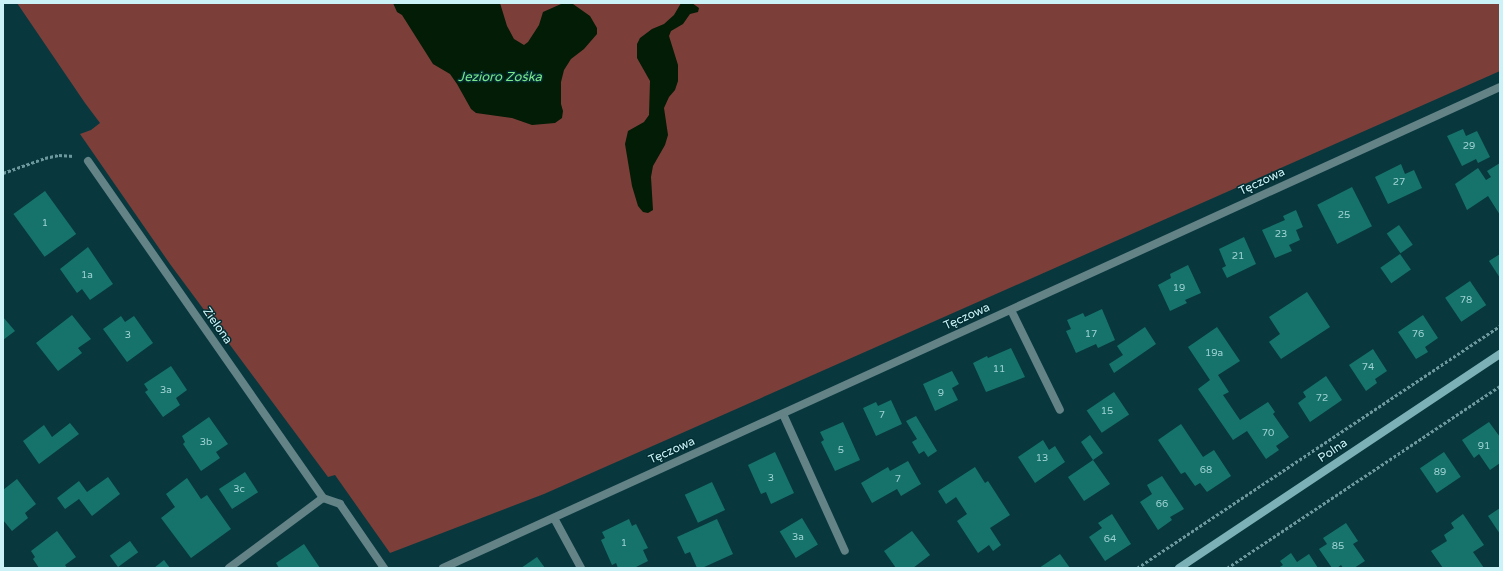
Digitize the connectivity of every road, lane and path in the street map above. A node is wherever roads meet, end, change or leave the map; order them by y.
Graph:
1 (1500, 86) edge
2 (88, 161) joint
3 (3, 173) edge
4 (1011, 310) junction
5 (1500, 326) edge
6 (1500, 354) edge
7 (1500, 386) edge
8 (1060, 410) dead end
9 (783, 414) junction
10 (322, 498) junction
11 (554, 518) junction
12 (845, 551) dead end
13 (229, 568) edge
14 (384, 568) edge
15 (443, 568) edge
16 (581, 568) edge
17 (1137, 568) edge
18 (1179, 568) edge
19 (1227, 568) edge

1 - 4 street, Tęczowa
2 - 3 path
2 - 10 street, Zielona
4 - 8 street
4 - 9 street, Tęczowa
5 - 17 path
6 - 18 street, Polna
7 - 19 path
9 - 11 street, Tęczowa
9 - 12 street
10 - 13 street
10 - 14 street
11 - 15 street, Tęczowa
11 - 16 street

